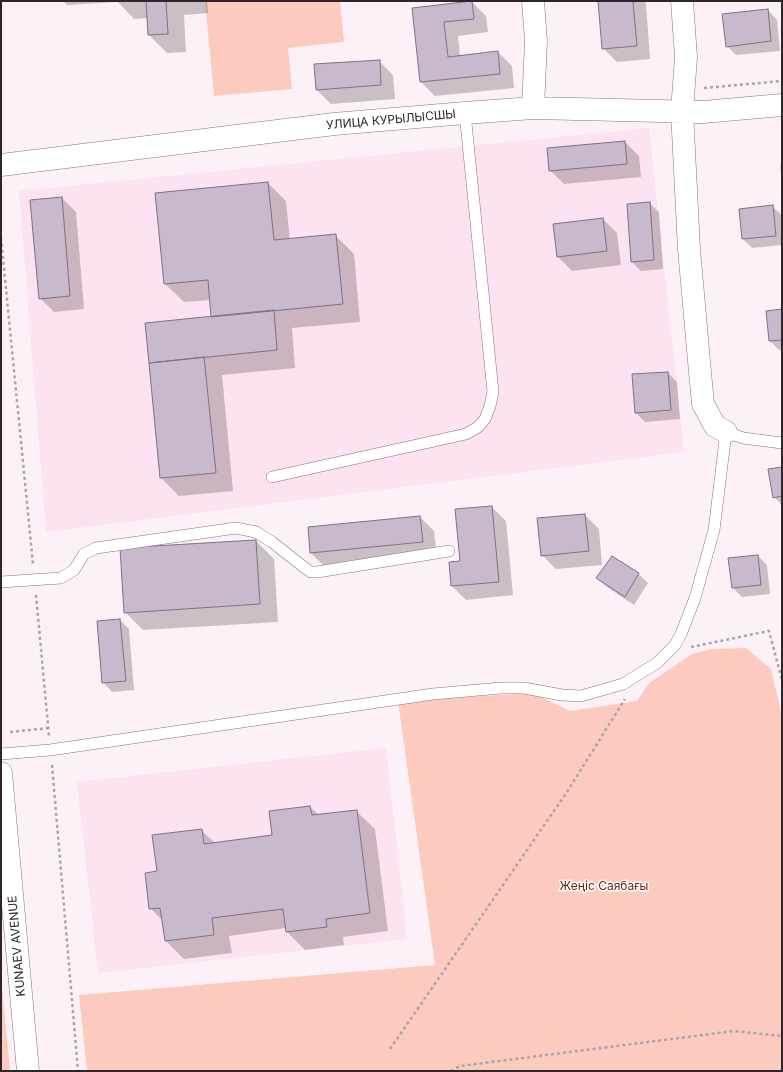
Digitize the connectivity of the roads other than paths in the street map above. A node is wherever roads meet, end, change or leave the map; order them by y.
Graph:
1 (533, 1) edge
2 (682, 1) edge
3 (782, 105) edge
4 (533, 108) junction
5 (682, 111) junction
6 (464, 113) junction
7 (1, 165) edge
8 (726, 432) junction
9 (782, 442) edge
10 (272, 477) dead end
11 (449, 551) dead end
12 (1, 582) edge
13 (1, 754) edge
14 (1, 773) edge
15 (28, 1071) edge

1 - 4 street
2 - 5 street
3 - 5 street, УЛИЦА КУРЫЛЫСШЫ
4 - 5 street, УЛИЦА КУРЫЛЫСШЫ
4 - 6 street, УЛИЦА КУРЫЛЫСШЫ
5 - 8 street
6 - 7 street, УЛИЦА КУРЫЛЫСШЫ
6 - 10 lane
8 - 9 lane
8 - 13 lane
11 - 12 lane
14 - 15 street, KUNAEV AVENUE

